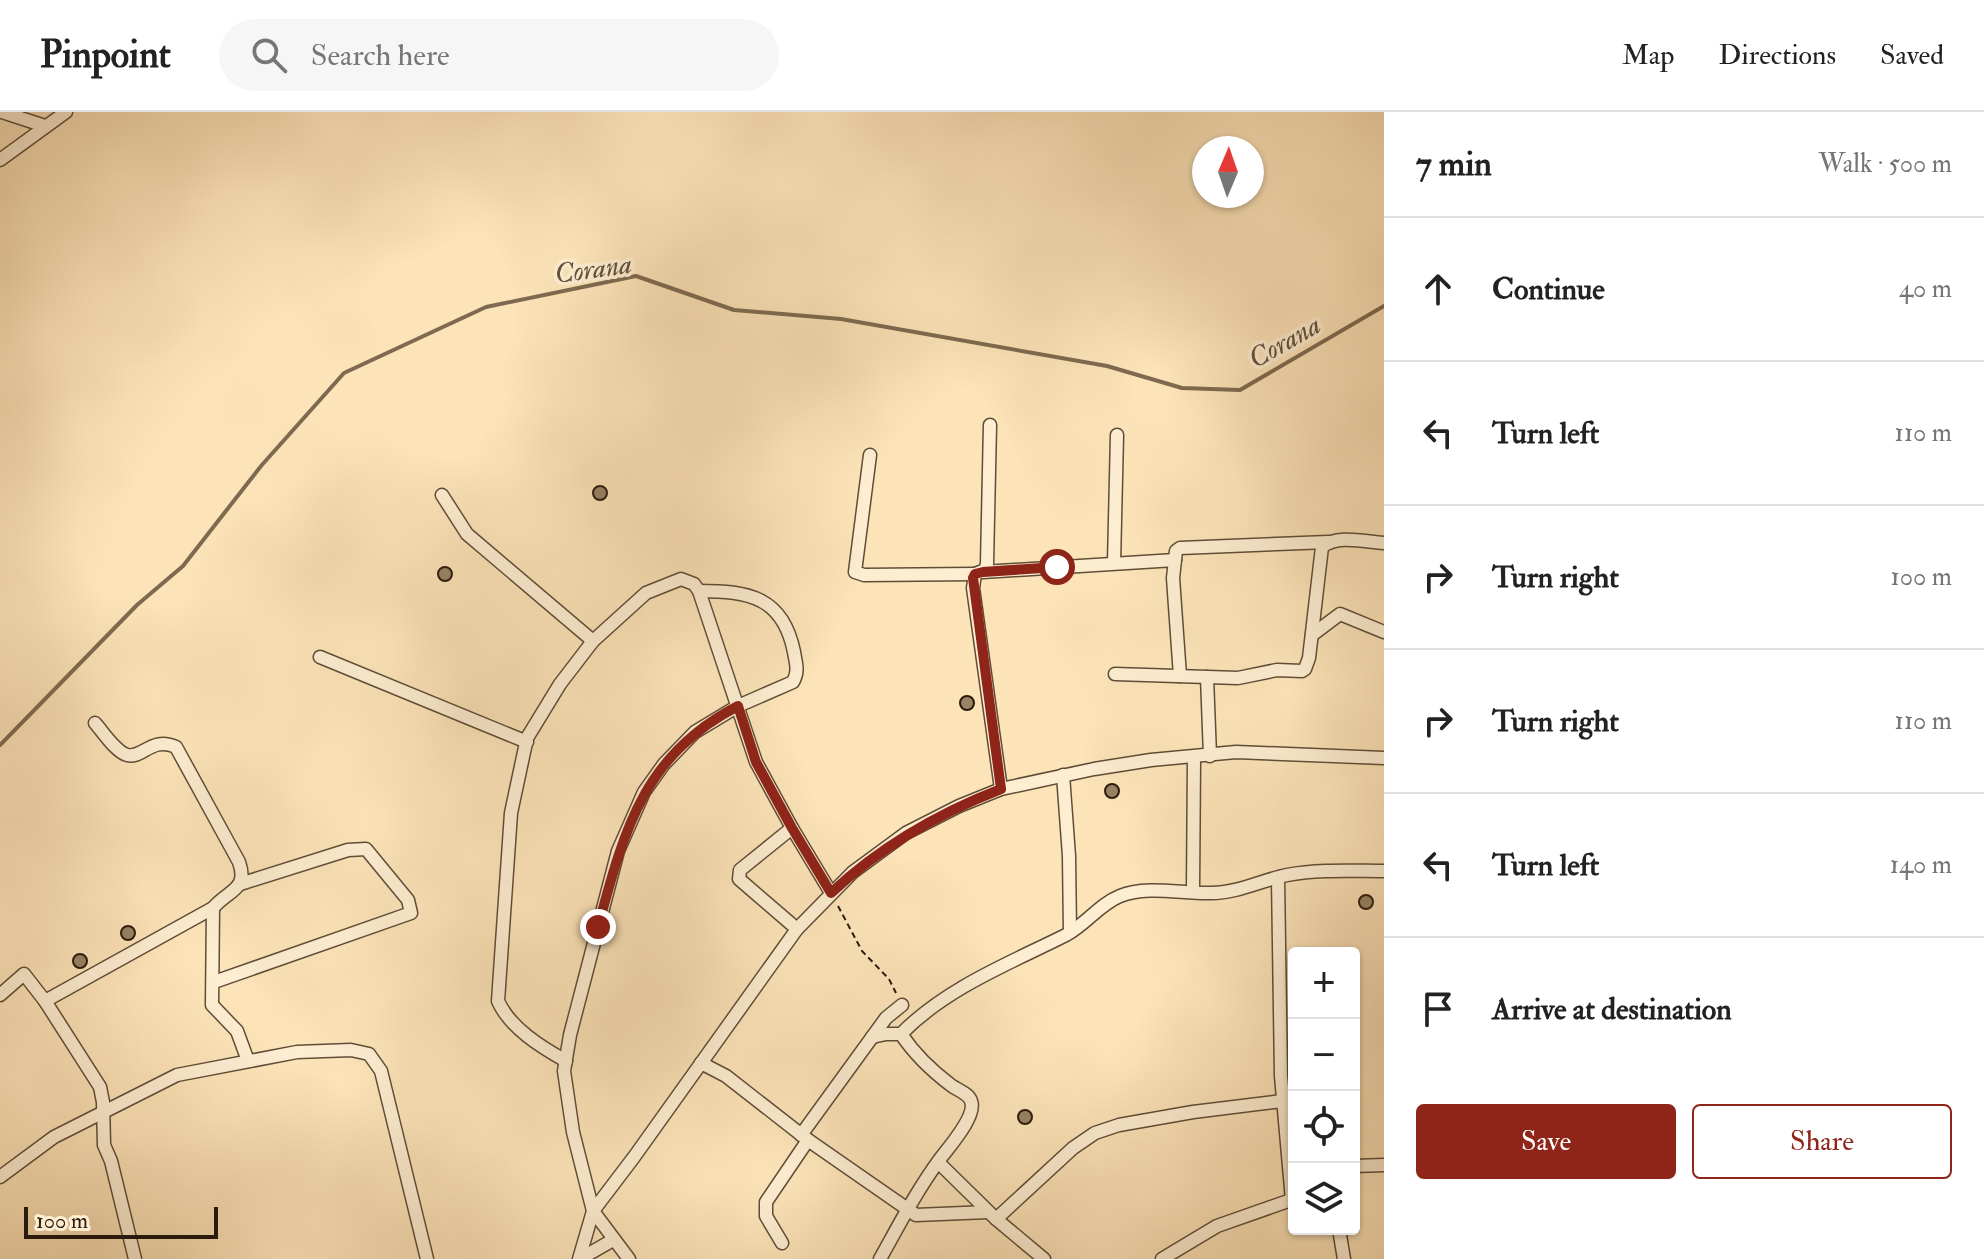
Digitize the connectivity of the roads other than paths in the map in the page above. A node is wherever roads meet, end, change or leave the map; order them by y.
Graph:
1 (2, 112) edge
2 (66, 112) edge
3 (45, 126) junction
4 (0, 160) edge
5 (990, 425) dead end
6 (1117, 435) dead end
7 (870, 455) dead end
8 (442, 495) dead end
9 (1328, 542) junction
10 (1384, 543) edge
11 (1175, 560) junction
12 (1114, 563) junction
13 (979, 573) junction
14 (699, 591) junction
15 (1384, 632) edge
16 (1312, 635) junction
17 (593, 641) junction
18 (320, 657) dead end
19 (1115, 674) dead end
20 (1180, 676) junction
21 (1207, 677) junction
22 (738, 706) junction
23 (95, 723) dead end
24 (527, 742) junction
25 (1210, 756) junction
26 (1194, 758) junction
27 (1384, 758) edge
28 (1063, 775) junction
29 (1001, 789) junction
30 (792, 828) junction
31 (1384, 871) edge
32 (1278, 878) junction
33 (240, 884) junction
34 (1193, 891) junction
35 (831, 893) junction
36 (213, 908) junction
37 (797, 929) junction
38 (1070, 932) junction
39 (214, 982) junction
40 (0, 995) edge
41 (45, 1001) junction
42 (902, 1005) road end
43 (901, 1034) junction
44 (872, 1037) junction
45 (248, 1061) junction
46 (566, 1061) junction
47 (701, 1063) junction
48 (1282, 1101) junction
49 (103, 1112) junction
50 (805, 1138) junction
51 (938, 1162) junction
52 (1289, 1163) edge
53 (1384, 1165) edge
54 (1360, 1166) edge
55 (0, 1177) edge
56 (1288, 1202) edge
57 (907, 1210) junction
58 (593, 1211) junction
59 (992, 1215) junction
60 (1340, 1235) edge
61 (613, 1240) junction
62 (782, 1243) dead end
63 (135, 1259) edge
64 (427, 1259) edge
65 (580, 1259) edge
66 (629, 1259) edge
67 (880, 1259) edge
68 (1044, 1259) edge
69 (1162, 1259) edge
70 (1344, 1259) edge

1 - 3 street
2 - 3 street
3 - 4 street
5 - 13 street
6 - 12 street
7 - 13 street
8 - 17 street
9 - 10 street
9 - 11 street
9 - 16 street
11 - 12 street
11 - 20 street
12 - 13 street
13 - 29 street
14 - 17 street
14 - 22 street
14 - 22 street
15 - 16 street
16 - 21 street
17 - 24 street
18 - 24 street
19 - 20 street
20 - 21 street
21 - 25 street
22 - 30 street
22 - 46 street
23 - 33 street
24 - 46 street
25 - 26 street
25 - 27 street
26 - 28 street
26 - 34 street
28 - 29 street
28 - 38 street
29 - 35 street
30 - 35 street
30 - 37 street
31 - 32 street
32 - 34 street
32 - 48 street
33 - 36 street
33 - 39 street
34 - 38 street
35 - 37 street
36 - 39 street
36 - 41 street
37 - 47 street
38 - 43 street
39 - 45 street
40 - 41 street
41 - 49 street
42 - 44 street
43 - 44 street
43 - 51 street
44 - 50 street
45 - 49 street
45 - 64 street
46 - 58 street
47 - 50 street
47 - 58 street
48 - 52 street
48 - 59 street
49 - 55 street
49 - 63 street
50 - 57 street
50 - 62 street
51 - 57 street
51 - 59 street
53 - 54 street
56 - 69 street
57 - 59 street
57 - 67 street
58 - 61 street
58 - 65 street
59 - 68 street
60 - 70 street
61 - 65 street
61 - 66 street

